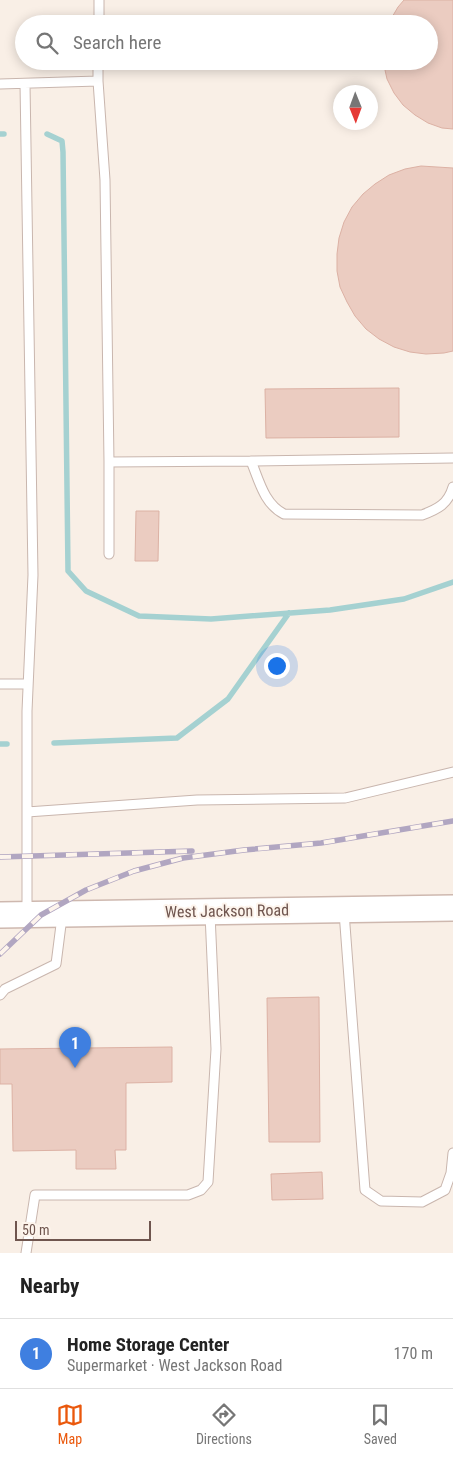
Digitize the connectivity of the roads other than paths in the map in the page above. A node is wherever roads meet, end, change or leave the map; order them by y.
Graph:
1 (99, 0) edge
2 (99, 15) edge
3 (98, 70) edge
4 (98, 81) junction
5 (0, 84) edge
6 (25, 84) junction
7 (453, 458) edge
8 (251, 461) junction
9 (109, 462) junction
10 (453, 487) edge
11 (109, 554) dead end
12 (0, 684) edge
13 (28, 684) junction
14 (453, 772) edge
15 (27, 812) junction
16 (453, 908) edge
17 (344, 909) junction
18 (210, 912) junction
19 (27, 914) junction
20 (63, 914) junction
21 (0, 915) edge
22 (0, 995) edge
23 (453, 1153) edge
24 (26, 1253) edge

1 - 2 lane
3 - 4 lane
4 - 6 lane
4 - 9 lane
5 - 6 lane
6 - 13 lane
7 - 8 lane
8 - 9 lane
8 - 10 lane
9 - 11 lane
12 - 13 lane
13 - 15 lane
14 - 15 lane
15 - 19 lane
16 - 17 street, West Jackson Road
17 - 18 street, West Jackson Road
17 - 23 lane
18 - 20 street, West Jackson Road
18 - 24 lane
19 - 20 street, West Jackson Road
19 - 21 street, West Jackson Road
20 - 22 lane

